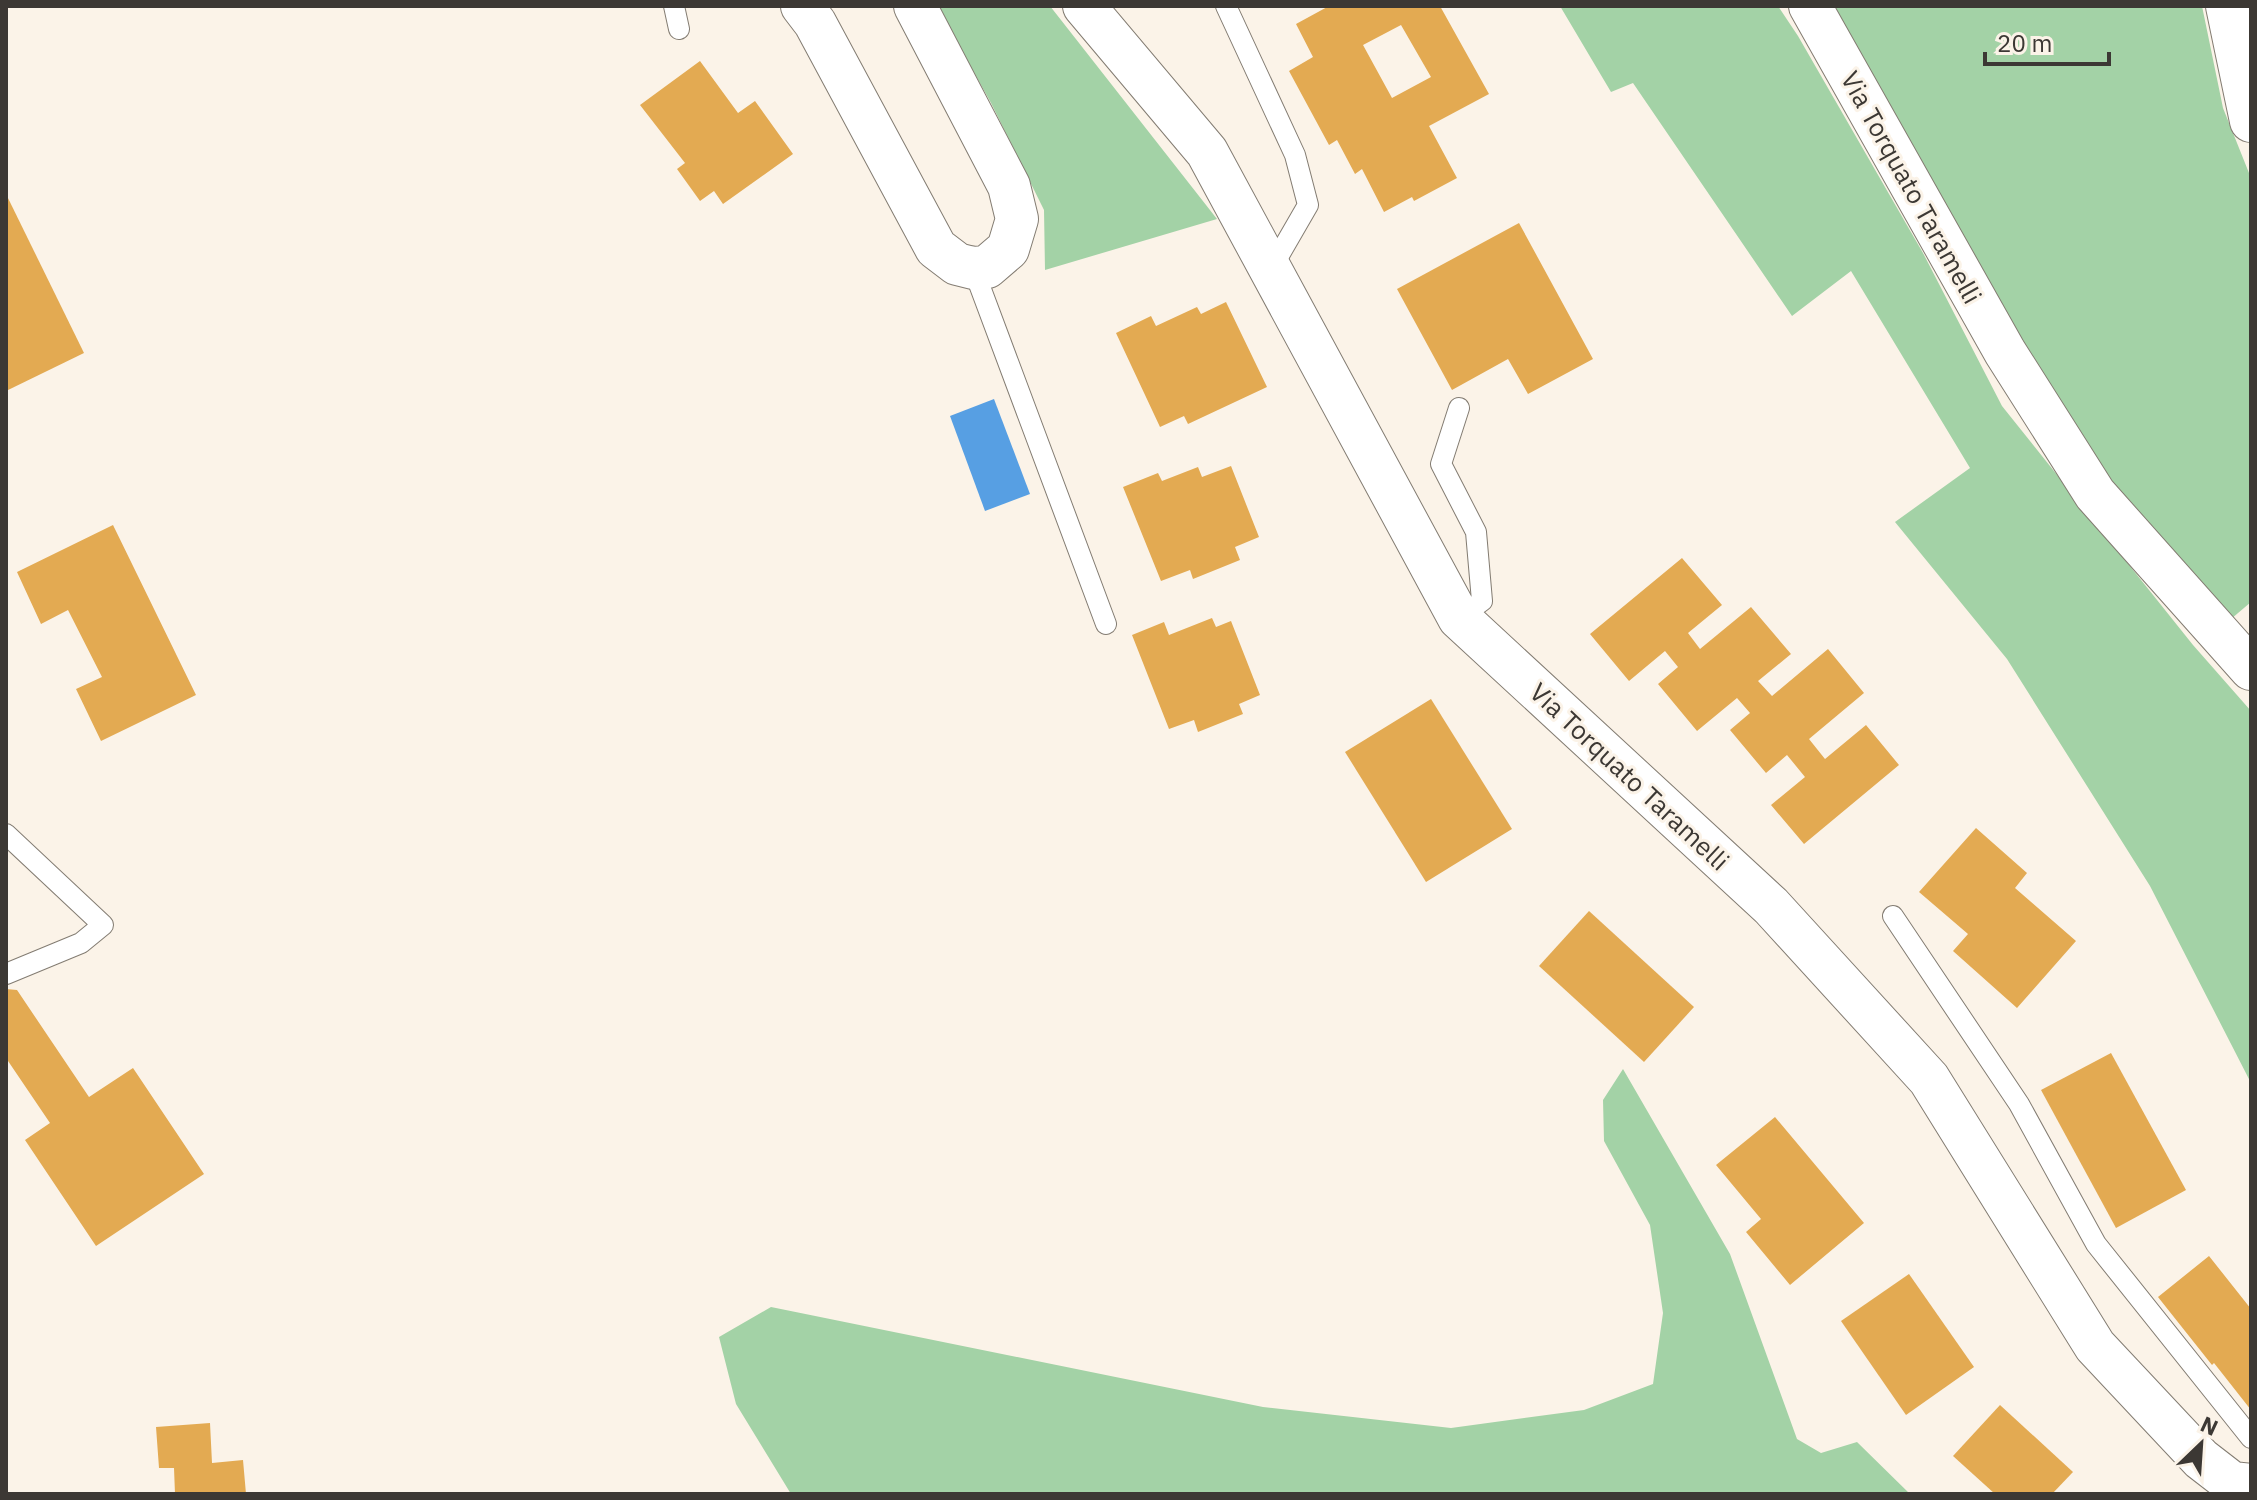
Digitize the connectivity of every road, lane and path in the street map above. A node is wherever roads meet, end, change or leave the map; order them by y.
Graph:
1 (674, 6) edge
2 (802, 6) edge
3 (915, 6) edge
4 (1084, 6) edge
5 (1226, 6) edge
6 (1810, 6) edge
7 (2227, 6) edge
8 (679, 29) dead end
9 (2251, 121) edge
10 (973, 268) junction
11 (1271, 269) junction
12 (1459, 408) dead end
13 (1459, 618) junction
14 (1106, 624) dead end
15 (2251, 669) edge
16 (6, 834) edge
17 (1893, 916) dead end
18 (6, 974) edge
19 (2251, 1438) edge
20 (2241, 1488) edge

1 - 8 lane
2 - 10 street
3 - 10 street
4 - 11 street, Via Torquato Taramelli
5 - 11 lane
6 - 15 street, Via Torquato Taramelli
7 - 9 street
10 - 14 lane
11 - 13 street, Via Torquato Taramelli
12 - 13 lane
13 - 20 street, Via Torquato Taramelli
16 - 18 lane
17 - 19 lane

